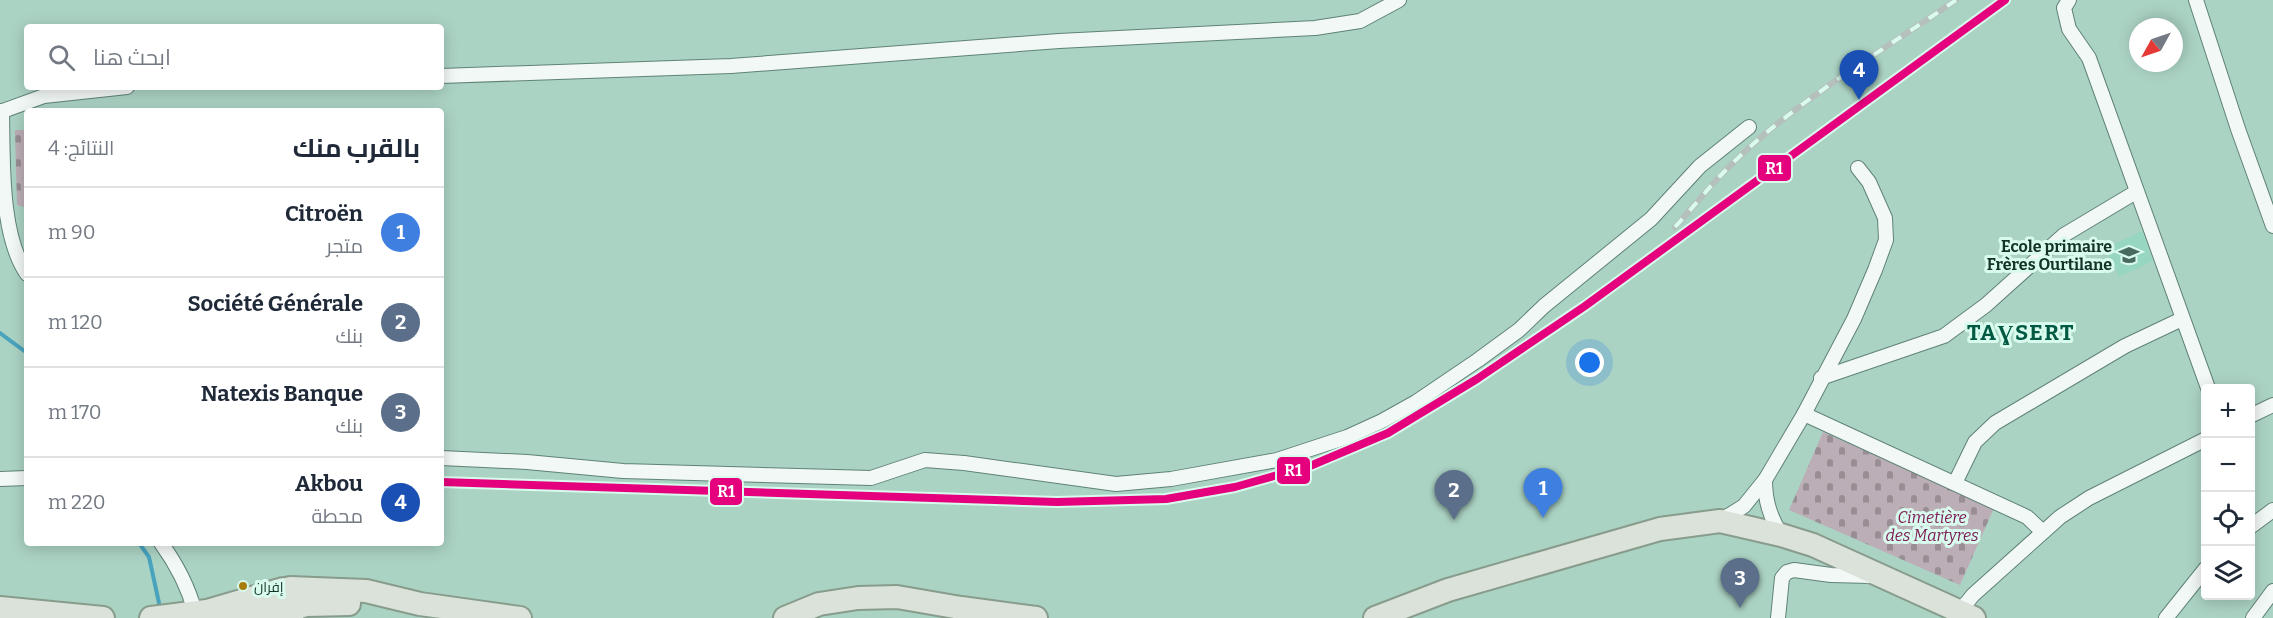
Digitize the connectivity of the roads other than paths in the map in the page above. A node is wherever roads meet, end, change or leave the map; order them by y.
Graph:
1 (1399, 0) edge
2 (2068, 0) edge
3 (2196, 0) edge
4 (444, 76) edge
5 (99, 90) edge
6 (1, 111) edge
7 (1749, 126) dead end
8 (1858, 168) dead end
9 (2136, 192) junction
10 (2273, 226) edge
11 (24, 269) edge
12 (2182, 319) junction
13 (1821, 378) junction
14 (2206, 384) edge
15 (2273, 405) edge
16 (1804, 414) junction
17 (2255, 414) edge
18 (2201, 441) edge
19 (444, 458) edge
20 (24, 478) edge
21 (0, 479) edge
22 (1765, 480) junction
23 (1955, 483) junction
24 (2273, 510) edge
25 (1720, 521) junction
26 (2255, 523) edge
27 (2043, 532) junction
28 (1781, 535) junction
29 (163, 546) edge
30 (2201, 573) edge
31 (1882, 576) junction
32 (2273, 591) edge
33 (293, 605) edge
34 (0, 608) edge
35 (934, 611) edge
36 (193, 612) junction
37 (264, 613) junction
38 (1967, 615) edge
39 (103, 618) edge
40 (151, 618) edge
41 (237, 618) edge
42 (520, 618) edge
43 (785, 618) edge
44 (1036, 618) edge
45 (1375, 618) edge
46 (1778, 618) edge
47 (2166, 618) edge
48 (2253, 618) edge

1 - 4 street
2 - 9 street
3 - 10 street
5 - 6 street
6 - 11 street
7 - 19 street
8 - 13 street
9 - 12 street
9 - 13 street
12 - 14 street
12 - 23 street
13 - 16 street
15 - 17 street
16 - 22 street
16 - 23 street
18 - 27 street
20 - 21 street
22 - 25 street
22 - 28 street
23 - 27 street
24 - 26 street
25 - 28 main road
25 - 45 main road
27 - 38 street
28 - 31 main road
29 - 36 street
30 - 47 street
31 - 38 main road
31 - 46 street
32 - 48 street
33 - 36 main road
33 - 37 main road
33 - 42 main road
34 - 39 main road
35 - 43 main road
35 - 44 main road
36 - 37 main road
36 - 40 main road
37 - 41 main road

